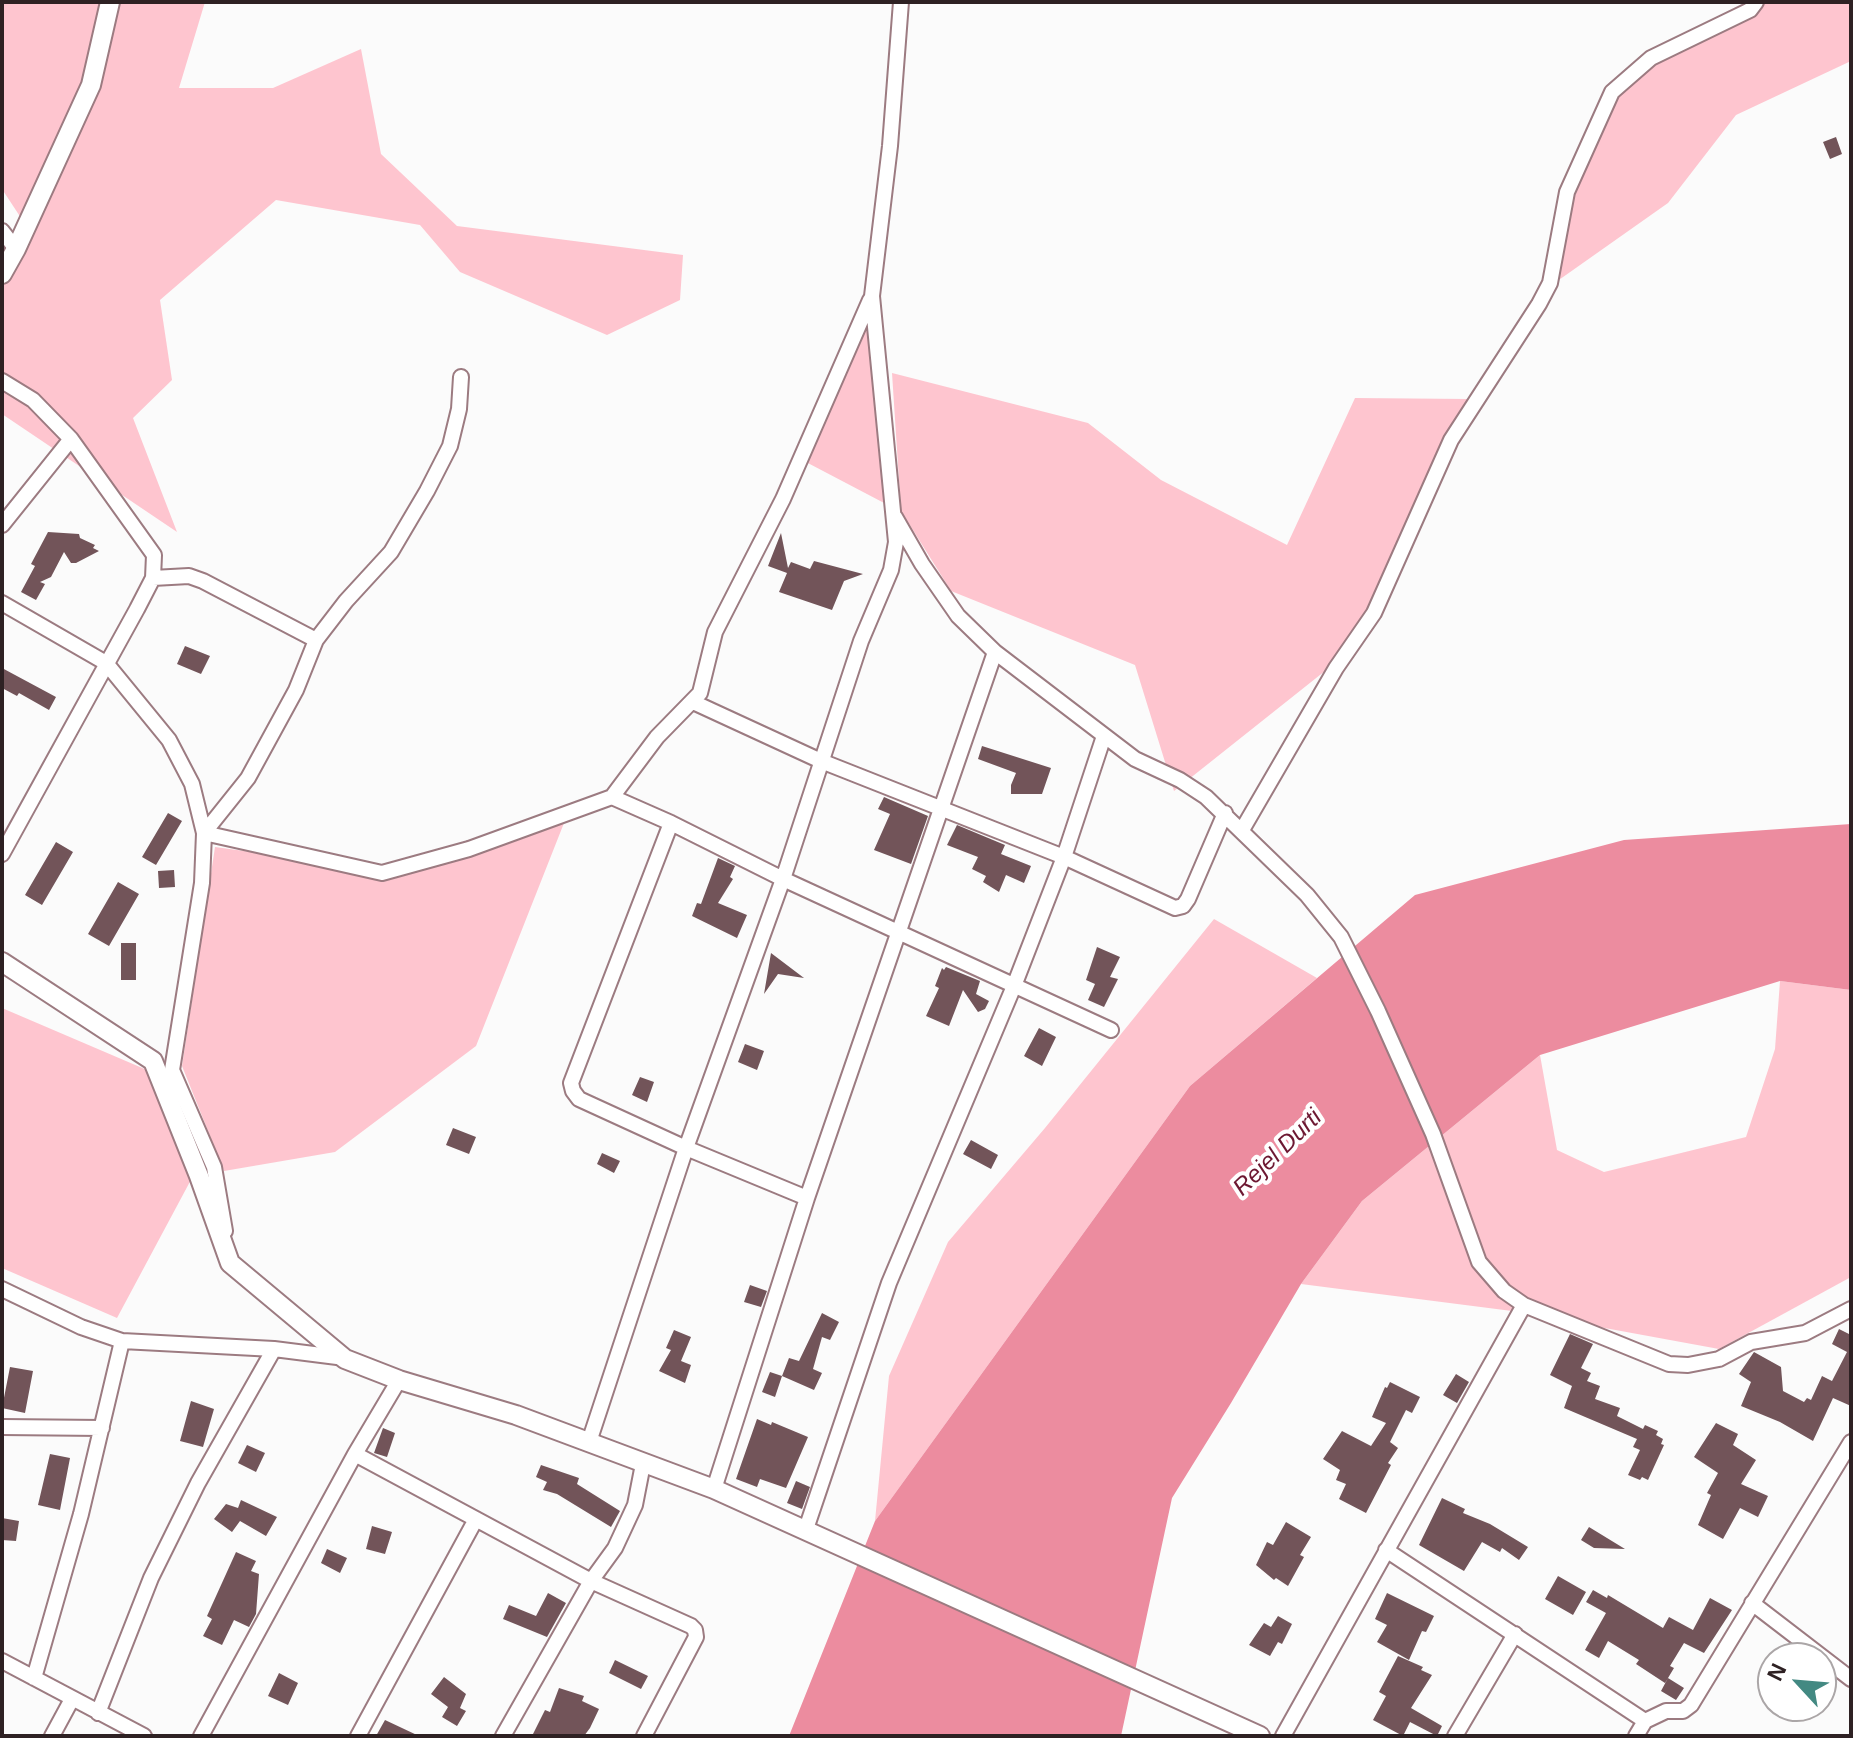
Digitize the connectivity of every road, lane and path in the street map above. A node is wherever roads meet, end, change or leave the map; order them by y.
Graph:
1 (110, 2) edge
2 (901, 2) edge
3 (1756, 2) edge
4 (2, 231) edge
5 (16, 249) junction
6 (2, 274) edge
7 (872, 296) junction
8 (461, 377) dead end
9 (2, 381) edge
10 (71, 439) junction
11 (893, 512) junction
12 (2, 525) edge
13 (153, 578) junction
14 (2, 603) edge
15 (316, 640) junction
16 (995, 652) junction
17 (106, 663) junction
18 (693, 702) junction
19 (1104, 736) junction
20 (821, 761) junction
21 (612, 797) junction
22 (939, 810) junction
23 (1225, 813) junction
24 (671, 823) junction
25 (1242, 830) junction
26 (204, 833) junction
27 (2, 854) edge
28 (1064, 857) junction
29 (783, 879) junction
30 (897, 932) junction
31 (2, 962) edge
32 (1014, 986) junction
33 (1111, 1030) dead end
34 (686, 1148) junction
35 (807, 1198) junction
36 (230, 1263) junction
37 (2, 1289) edge
38 (1524, 1305) junction
39 (1851, 1309) edge
40 (122, 1341) junction
41 (274, 1349) junction
42 (345, 1359) junction
43 (399, 1380) junction
44 (2, 1427) edge
45 (102, 1428) junction
46 (589, 1442) junction
47 (1851, 1442) edge
48 (355, 1454) junction
49 (643, 1464) junction
50 (714, 1489) junction
51 (476, 1519) junction
52 (806, 1529) junction
53 (1386, 1550) junction
54 (591, 1581) junction
55 (1752, 1603) junction
56 (1515, 1634) junction
57 (6, 1668) edge
58 (34, 1678) junction
59 (1851, 1679) edge
60 (72, 1699) junction
61 (98, 1713) junction
62 (1645, 1721) junction
63 (52, 1736) edge
64 (144, 1736) edge
65 (201, 1736) edge
66 (358, 1736) edge
67 (503, 1736) edge
68 (644, 1736) edge
69 (1260, 1736) edge
70 (1283, 1736) edge
71 (1455, 1736) edge
72 (1636, 1736) edge

1 - 5 street
2 - 7 street
3 - 25 street
4 - 5 street
5 - 6 street
7 - 11 street
7 - 18 street
8 - 15 street
9 - 10 street
10 - 12 street
10 - 13 street
11 - 16 street
11 - 20 street
13 - 15 street
13 - 17 street
14 - 17 street
15 - 26 street
16 - 19 street
16 - 22 street
17 - 26 street
17 - 27 street
18 - 20 street
18 - 21 street
19 - 23 street
19 - 28 street
20 - 22 street
20 - 29 street
21 - 24 street
21 - 26 street
22 - 28 street
22 - 30 street
23 - 25 street
23 - 28 street
24 - 29 street
24 - 34 street
25 - 38 street
26 - 36 street
28 - 32 street
29 - 30 street
29 - 34 street
30 - 32 street
30 - 35 street
31 - 36 street
32 - 33 street
32 - 52 street
34 - 35 street
34 - 46 street
35 - 50 street
36 - 42 street
37 - 40 street
38 - 39 street
38 - 53 street
40 - 41 street
40 - 45 street
41 - 42 street
41 - 61 street
42 - 43 street
43 - 46 street
43 - 48 street
44 - 45 street
45 - 58 street
46 - 49 street
47 - 55 street
48 - 51 street
48 - 65 street
49 - 50 street
49 - 54 street
50 - 52 street
51 - 54 street
51 - 66 street
52 - 69 street
53 - 56 street
53 - 70 street
54 - 67 street
54 - 68 street
55 - 59 street
55 - 62 street
56 - 62 street
56 - 71 street
57 - 58 street
58 - 60 street
60 - 61 street
60 - 63 street
61 - 64 street
62 - 72 street

